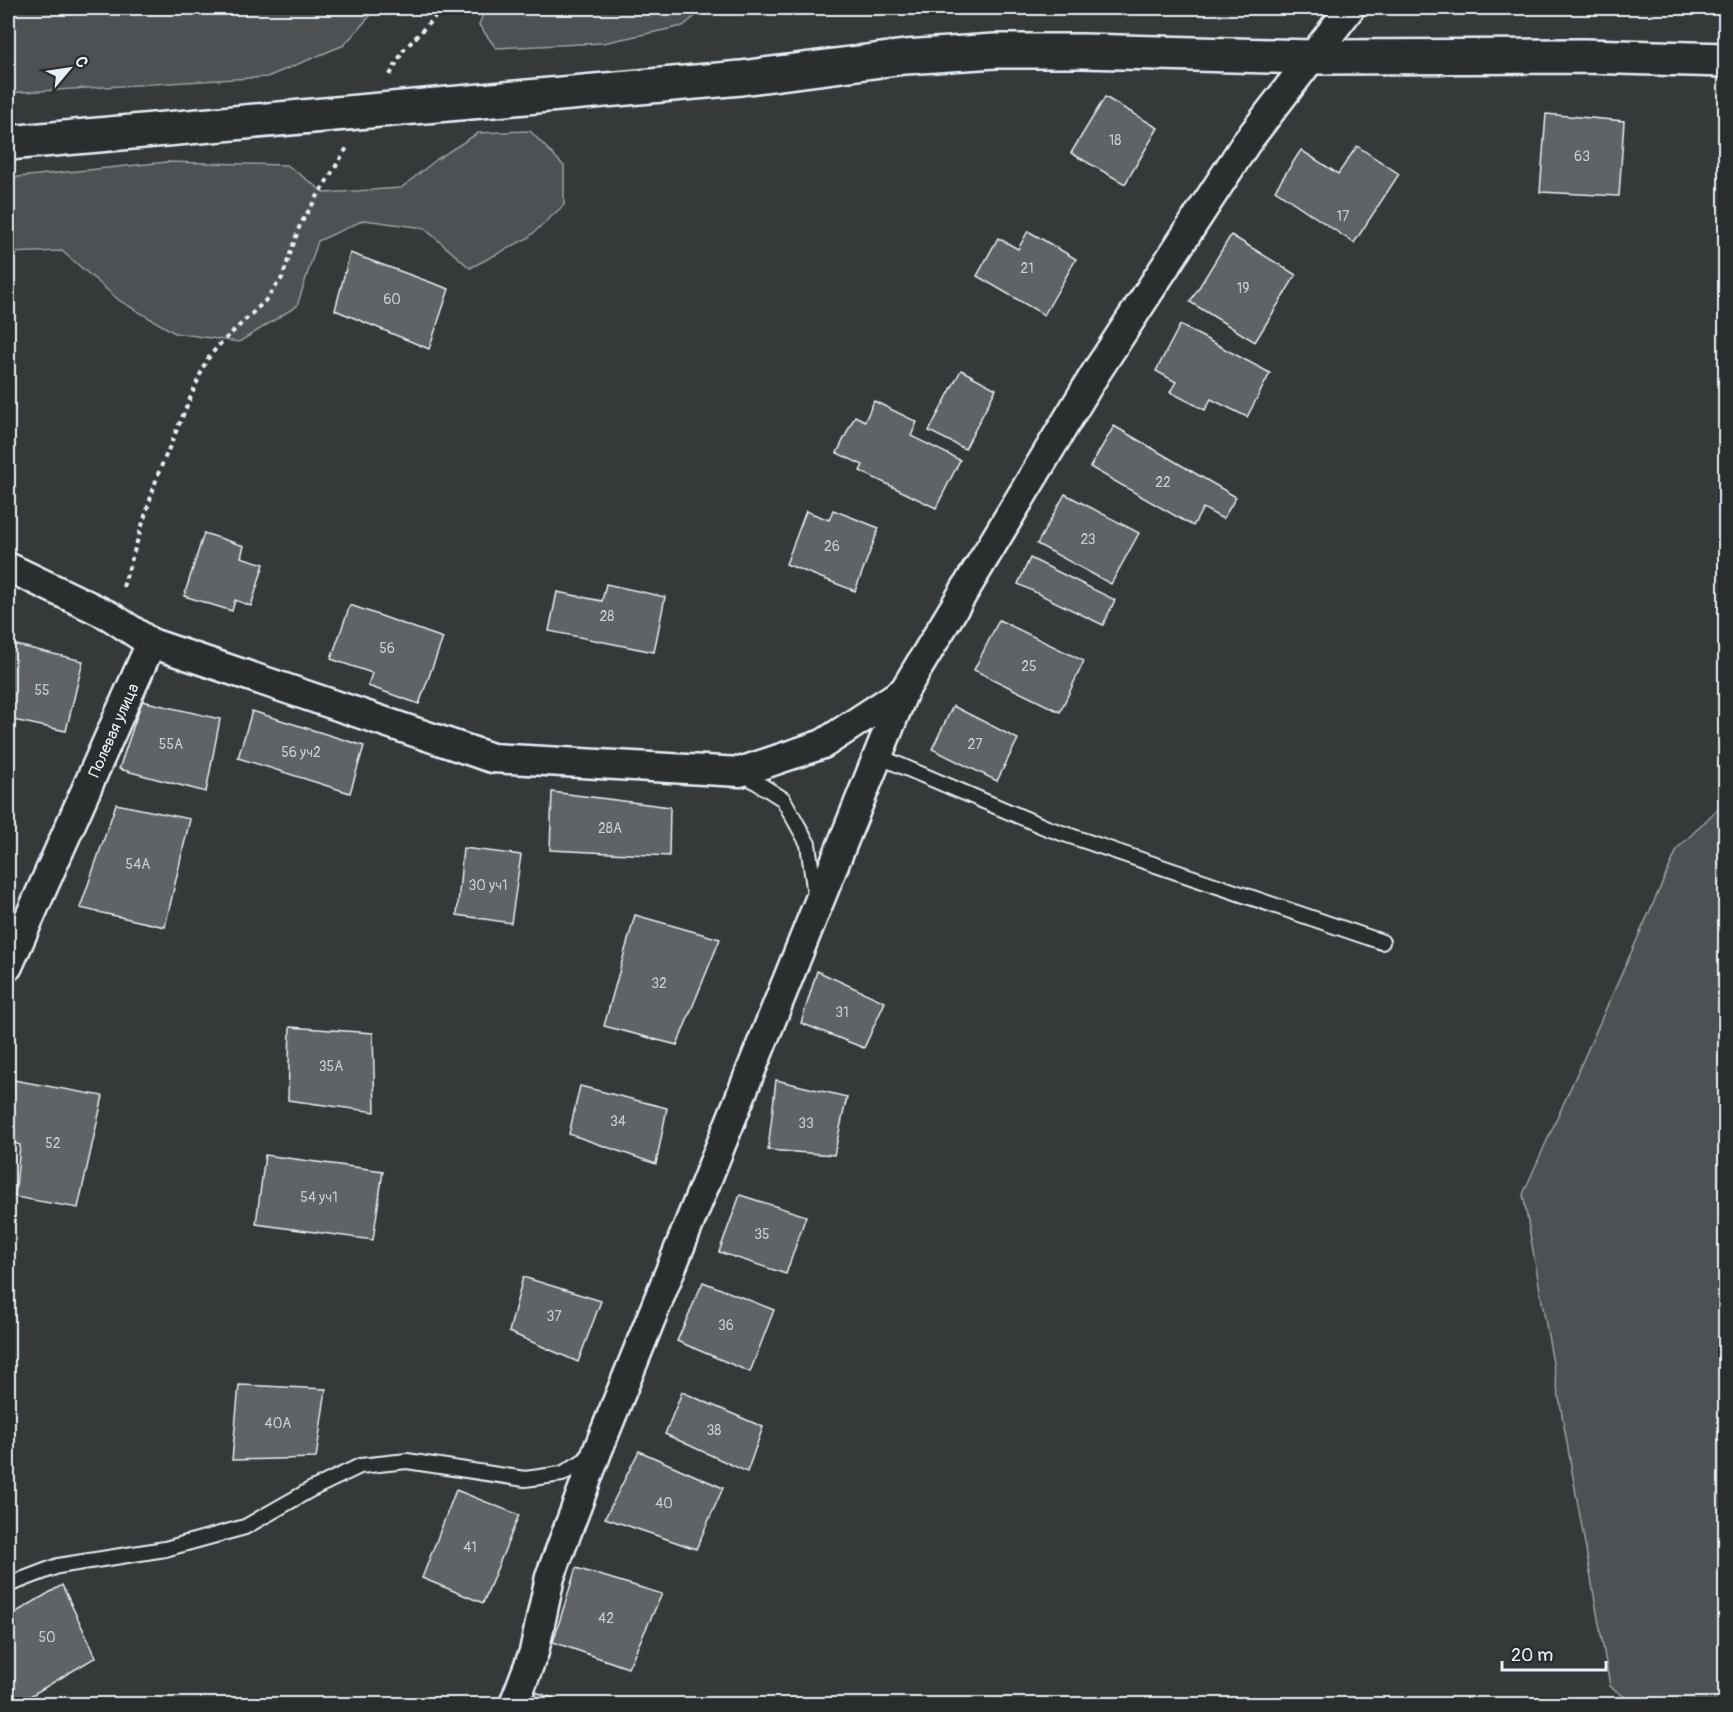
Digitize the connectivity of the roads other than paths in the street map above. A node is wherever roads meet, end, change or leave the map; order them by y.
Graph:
1 (1350, 8) edge
2 (1312, 57) junction
3 (1725, 60) edge
4 (8, 143) edge
5 (8, 567) edge
6 (152, 643) junction
7 (904, 691) junction
8 (878, 756) junction
9 (740, 772) junction
10 (817, 908) junction
11 (1382, 942) dead end
12 (8, 966) edge
13 (597, 1452) junction
14 (8, 1584) edge
15 (513, 1704) edge

1 - 2 street
2 - 3 main road
2 - 4 main road
2 - 7 street
5 - 6 street
6 - 9 street
6 - 12 street, Полевая улица
7 - 8 street
7 - 9 street
8 - 10 street
8 - 11 lane
9 - 10 lane
10 - 13 street
13 - 14 lane
13 - 15 street

